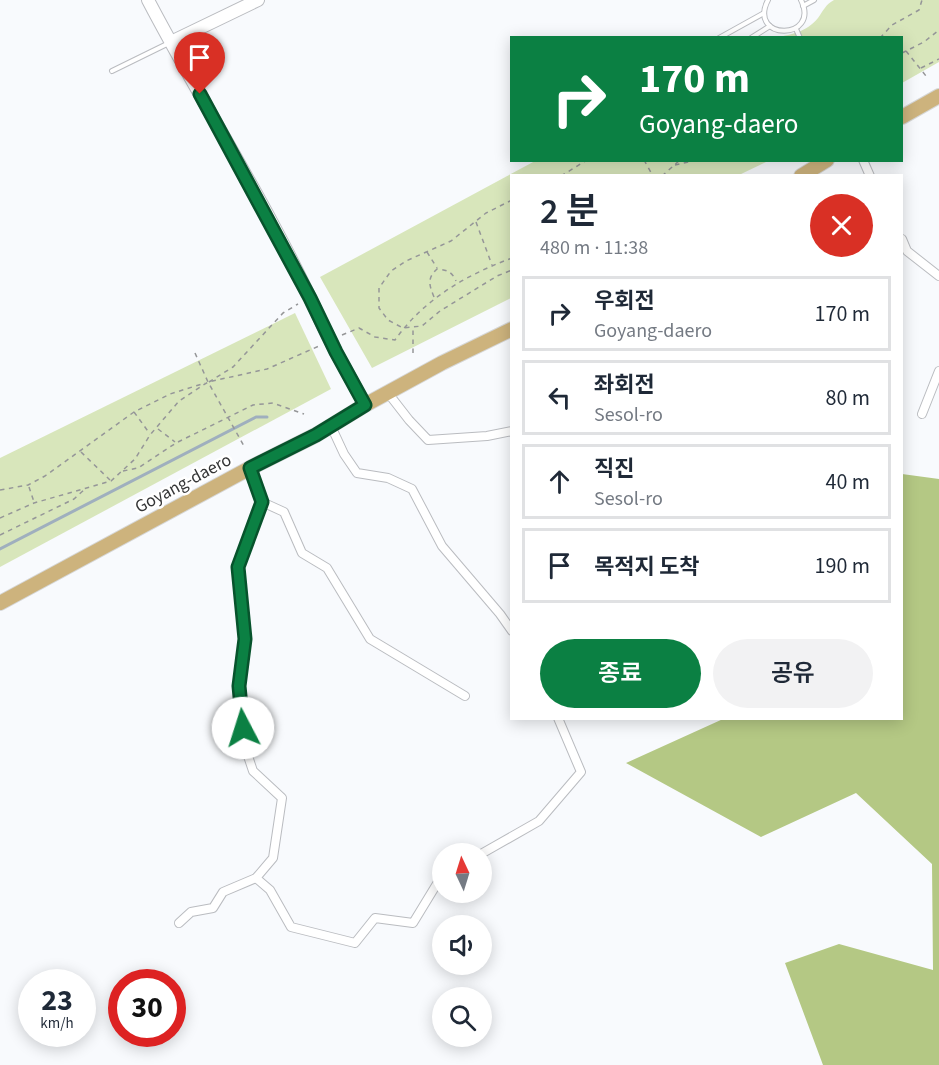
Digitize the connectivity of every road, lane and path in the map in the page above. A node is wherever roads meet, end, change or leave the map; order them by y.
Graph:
1 (148, 0) edge
2 (258, 0) edge
3 (768, 0) edge
4 (801, 0) edge
5 (814, 0) edge
6 (922, 0) edge
7 (803, 6) junction
8 (764, 13) junction
9 (770, 26) junction
10 (796, 29) junction
11 (939, 30) edge
12 (723, 36) edge
13 (754, 36) edge
14 (799, 36) edge
15 (881, 36) edge
16 (171, 42) junction
17 (905, 51) joint
18 (939, 59) edge
19 (920, 68) junction
20 (112, 71) dead end
21 (926, 76) dead end
22 (939, 96) edge
23 (903, 116) edge
24 (584, 162) edge
25 (678, 162) edge
26 (689, 162) edge
27 (824, 162) edge
28 (675, 165) junction
29 (564, 174) edge
30 (664, 174) edge
31 (804, 174) edge
32 (510, 201) edge
33 (475, 221) junction
34 (903, 241) edge
35 (427, 251) junction
36 (510, 259) edge
37 (493, 266) junction
38 (438, 269) junction
39 (510, 271) edge
40 (939, 276) edge
41 (457, 282) junction
42 (434, 299) junction
43 (298, 304) dead end
44 (413, 327) junction
45 (403, 328) junction
46 (510, 330) edge
47 (340, 336) dead end
48 (322, 345) dead end
49 (195, 353) dead end
50 (413, 353) dead end
51 (939, 371) edge
52 (208, 382) junction
53 (388, 393) junction
54 (365, 405) junction
55 (134, 412) junction
56 (304, 414) dead end
57 (922, 414) dead end
58 (228, 417) junction
59 (331, 426) junction
60 (157, 428) junction
61 (510, 431) edge
62 (150, 435) junction
63 (176, 443) junction
64 (244, 446) dead end
65 (80, 451) junction
66 (250, 468) junction
67 (122, 471) junction
68 (111, 481) junction
69 (28, 485) junction
70 (86, 488) junction
71 (0, 490) edge
72 (262, 502) junction
73 (34, 503) junction
74 (0, 518) edge
75 (0, 535) edge
76 (0, 603) edge
77 (510, 628) edge
78 (465, 696) dead end
79 (559, 720) edge
80 (492, 848) edge
81 (256, 878) junction
82 (432, 892) edge
83 (179, 923) dead end

1 - 16 street
2 - 16 street
3 - 8 lane
4 - 7 lane
5 - 7 lane
6 - 15 path
7 - 10 lane
8 - 9 lane
8 - 12 lane
9 - 10 lane
9 - 13 lane
10 - 14 lane
11 - 17 path
16 - 20 lane
16 - 54 street, bridge
17 - 19 path
18 - 19 path
19 - 21 path
22 - 23 main road
24 - 29 path
25 - 28 path
26 - 28 path
27 - 31 main road
28 - 30 path
32 - 33 path
33 - 35 path
33 - 37 path
34 - 40 street
35 - 38 path
35 - 45 path
36 - 37 path
37 - 41 path
38 - 41 path
38 - 42 path
39 - 44 path
41 - 42 path
42 - 45 path
43 - 52 path
44 - 45 path
44 - 50 path
45 - 47 path
46 - 53 main road, Goyang-daero
48 - 52 path
49 - 52 path
51 - 57 street
52 - 55 path
52 - 58 path
52 - 60 path
53 - 54 main road, Goyang-daero
53 - 61 street
54 - 59 main road, Goyang-daero
55 - 62 path
55 - 65 path
56 - 58 path
58 - 63 path
58 - 64 path
59 - 66 main road, Goyang-daero
59 - 77 street
60 - 62 path
60 - 63 path
62 - 67 path
63 - 67 path
65 - 68 path
65 - 69 path
66 - 72 street
66 - 76 main road, Goyang-daero
67 - 68 path
68 - 70 path
69 - 71 path
69 - 73 path
70 - 73 path
70 - 75 path
72 - 78 street
72 - 81 street
73 - 74 path
79 - 80 street
81 - 82 street
81 - 83 street

